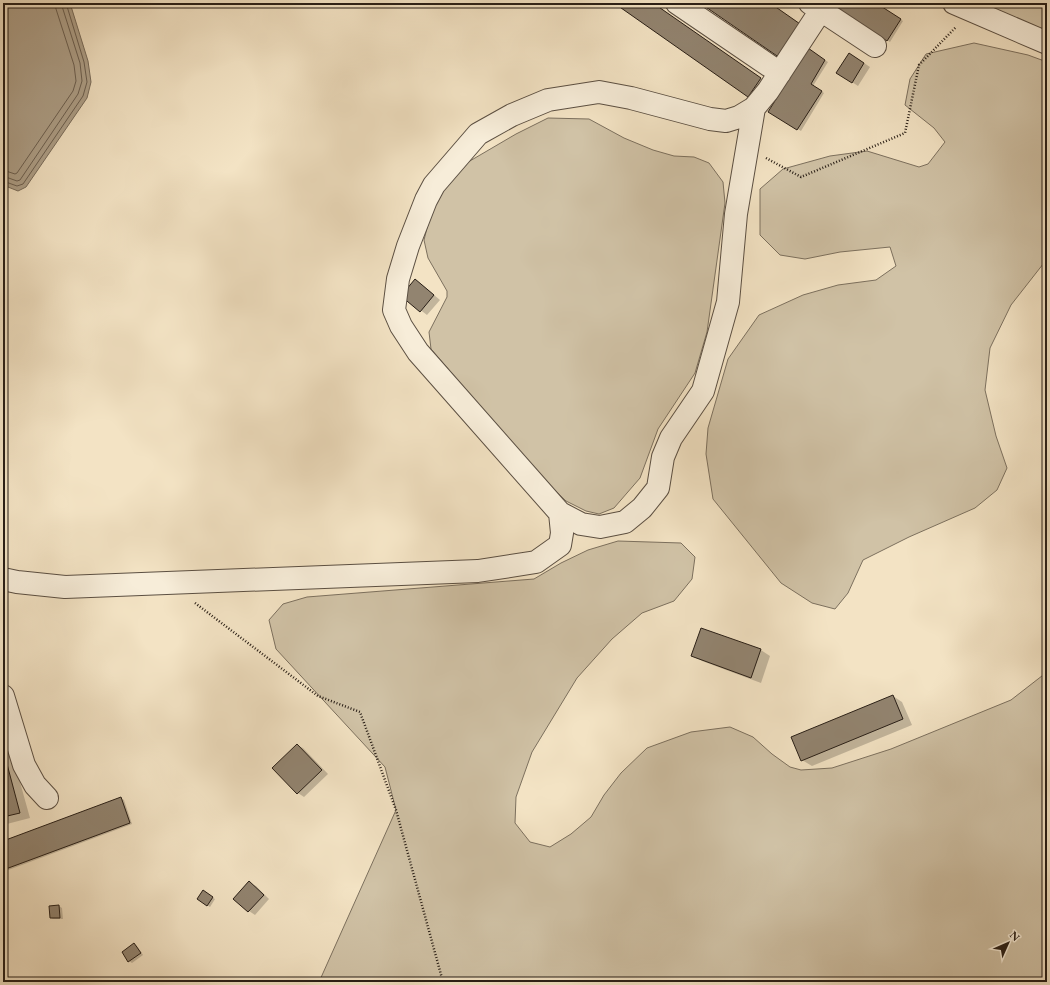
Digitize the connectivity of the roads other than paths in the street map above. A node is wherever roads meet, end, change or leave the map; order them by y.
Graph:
1 (678, 3) edge
2 (816, 7) edge
3 (963, 7) edge
4 (1047, 43) edge
5 (875, 46) dead end
6 (780, 73) junction
7 (754, 108) junction
8 (560, 513) junction
9 (10, 580) edge
10 (3, 696) edge
11 (47, 798) dead end

1 - 6 lane
2 - 5 lane
2 - 6 lane
3 - 4 lane
6 - 7 lane
7 - 8 lane
7 - 8 lane
8 - 9 lane
10 - 11 lane

